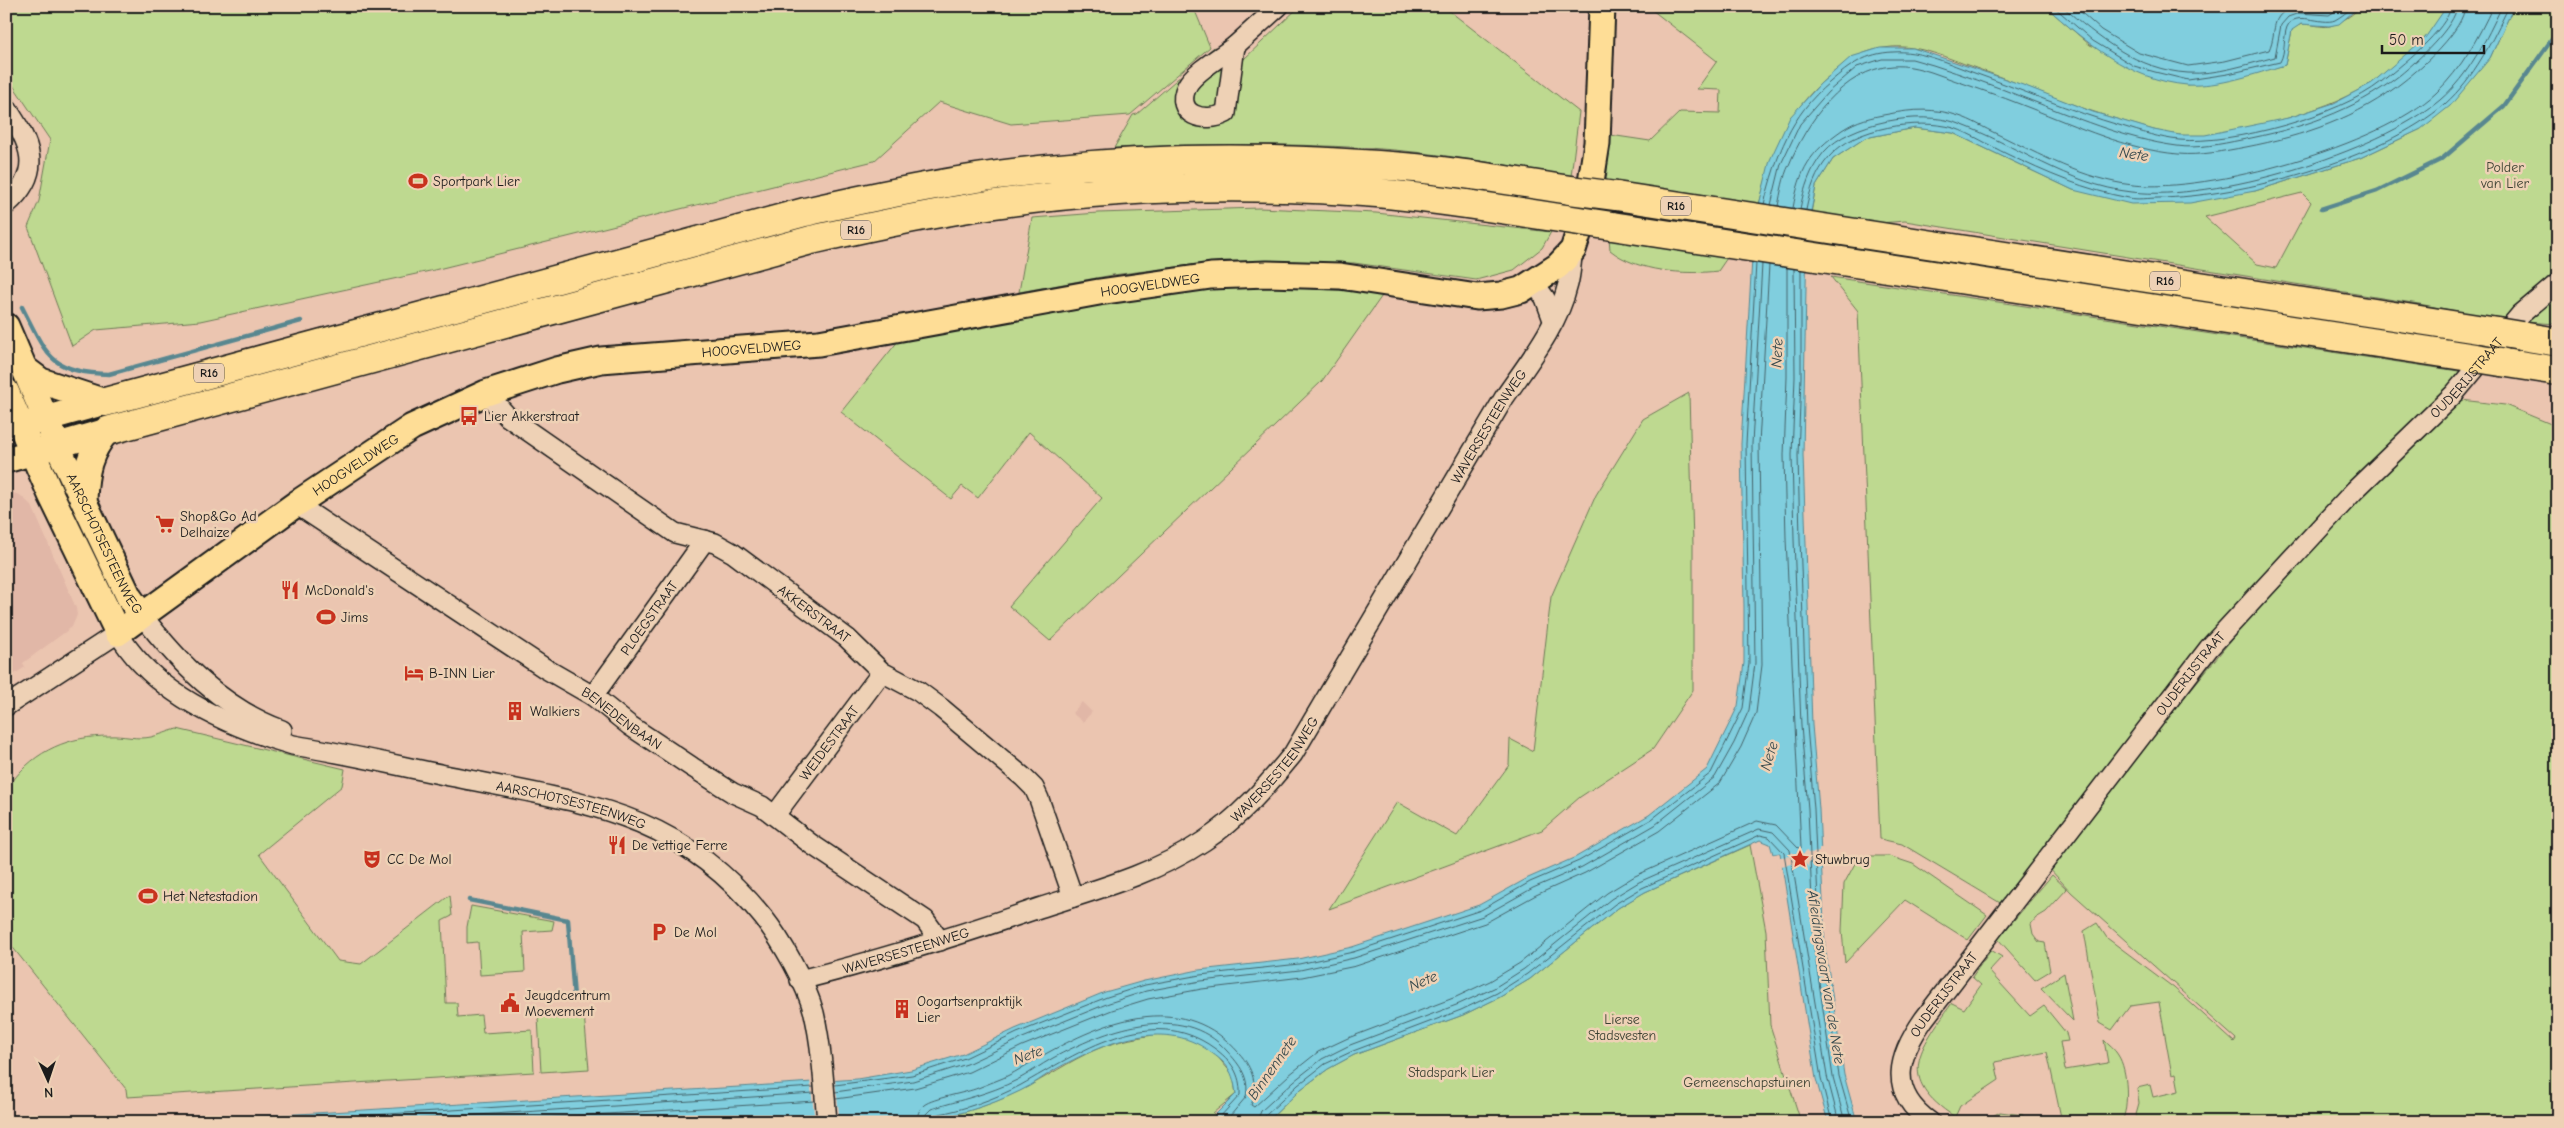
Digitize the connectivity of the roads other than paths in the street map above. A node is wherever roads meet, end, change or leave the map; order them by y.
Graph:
1 (1279, 6) edge
2 (1602, 6) edge
3 (1235, 46) dead end
4 (6, 107) edge
5 (6, 205) edge
6 (1573, 250) junction
7 (1534, 283) junction
8 (2558, 283) edge
9 (1553, 320) junction
10 (6, 326) edge
11 (2558, 342) edge
12 (25, 369) junction
13 (2558, 370) edge
14 (6, 391) edge
15 (486, 394) junction
16 (105, 402) junction
17 (47, 419) junction
18 (14, 428) edge
19 (107, 431) junction
20 (57, 445) junction
21 (32, 453) junction
22 (6, 460) edge
23 (84, 500) junction
24 (296, 504) junction
25 (705, 540) junction
26 (115, 567) junction
27 (176, 589) junction
28 (141, 614) junction
29 (118, 633) junction
30 (882, 672) junction
31 (593, 696) junction
32 (6, 706) edge
33 (341, 753) junction
34 (775, 815) junction
35 (1073, 897) junction
36 (940, 941) junction
37 (800, 980) junction
38 (1923, 1116) edge
39 (827, 1122) edge

1 - 3 street
2 - 6 main road, WAVERSESTEENWEG
4 - 5 street
6 - 7 main road, HOOGVELDWEG
6 - 9 street, WAVERSESTEENWEG
7 - 9 street
7 - 15 main road, HOOGVELDWEG
8 - 38 street, OUDERIJSTRAAT
9 - 35 street, WAVERSESTEENWEG
10 - 12 main road, AARSCHOTSESTEENWEG
11 - 16 highway, R16, bridge
12 - 16 main road
12 - 17 main road, AARSCHOTSESTEENWEG
13 - 19 highway, R16, bridge
14 - 18 main road, AARSCHOTSESTEENWEG
15 - 24 main road, HOOGVELDWEG
15 - 25 street, AKKERSTRAAT
16 - 17 main road, R16
17 - 18 main road, R16
17 - 20 main road, AARSCHOTSESTEENWEG
18 - 21 main road, AARSCHOTSESTEENWEG
19 - 20 main road, R16
19 - 23 main road
20 - 21 main road, R16
20 - 23 main road, AARSCHOTSESTEENWEG
21 - 22 main road, R16
21 - 29 main road, AARSCHOTSESTEENWEG
23 - 26 main road, AARSCHOTSESTEENWEG
24 - 27 main road, HOOGVELDWEG
24 - 31 street, BENEDENBAAN
25 - 30 street, AKKERSTRAAT
25 - 31 street, PLOEGSTRAAT
26 - 27 main road
26 - 28 main road, AARSCHOTSESTEENWEG
27 - 28 main road, HOOGVELDWEG
28 - 29 main road, HOOGVELDWEG
28 - 33 street, AARSCHOTSESTEENWEG
29 - 32 street, HOOGVELDWEG
29 - 33 street, AARSCHOTSESTEENWEG
30 - 34 street, WEIDESTRAAT
30 - 35 street, AKKERSTRAAT
31 - 34 street, BENEDENBAAN
33 - 37 street, AARSCHOTSESTEENWEG
34 - 36 street, BENEDENBAAN
35 - 36 street, WAVERSESTEENWEG
36 - 37 street, WAVERSESTEENWEG
37 - 39 street, AARSCHOTSESTEENWEG

